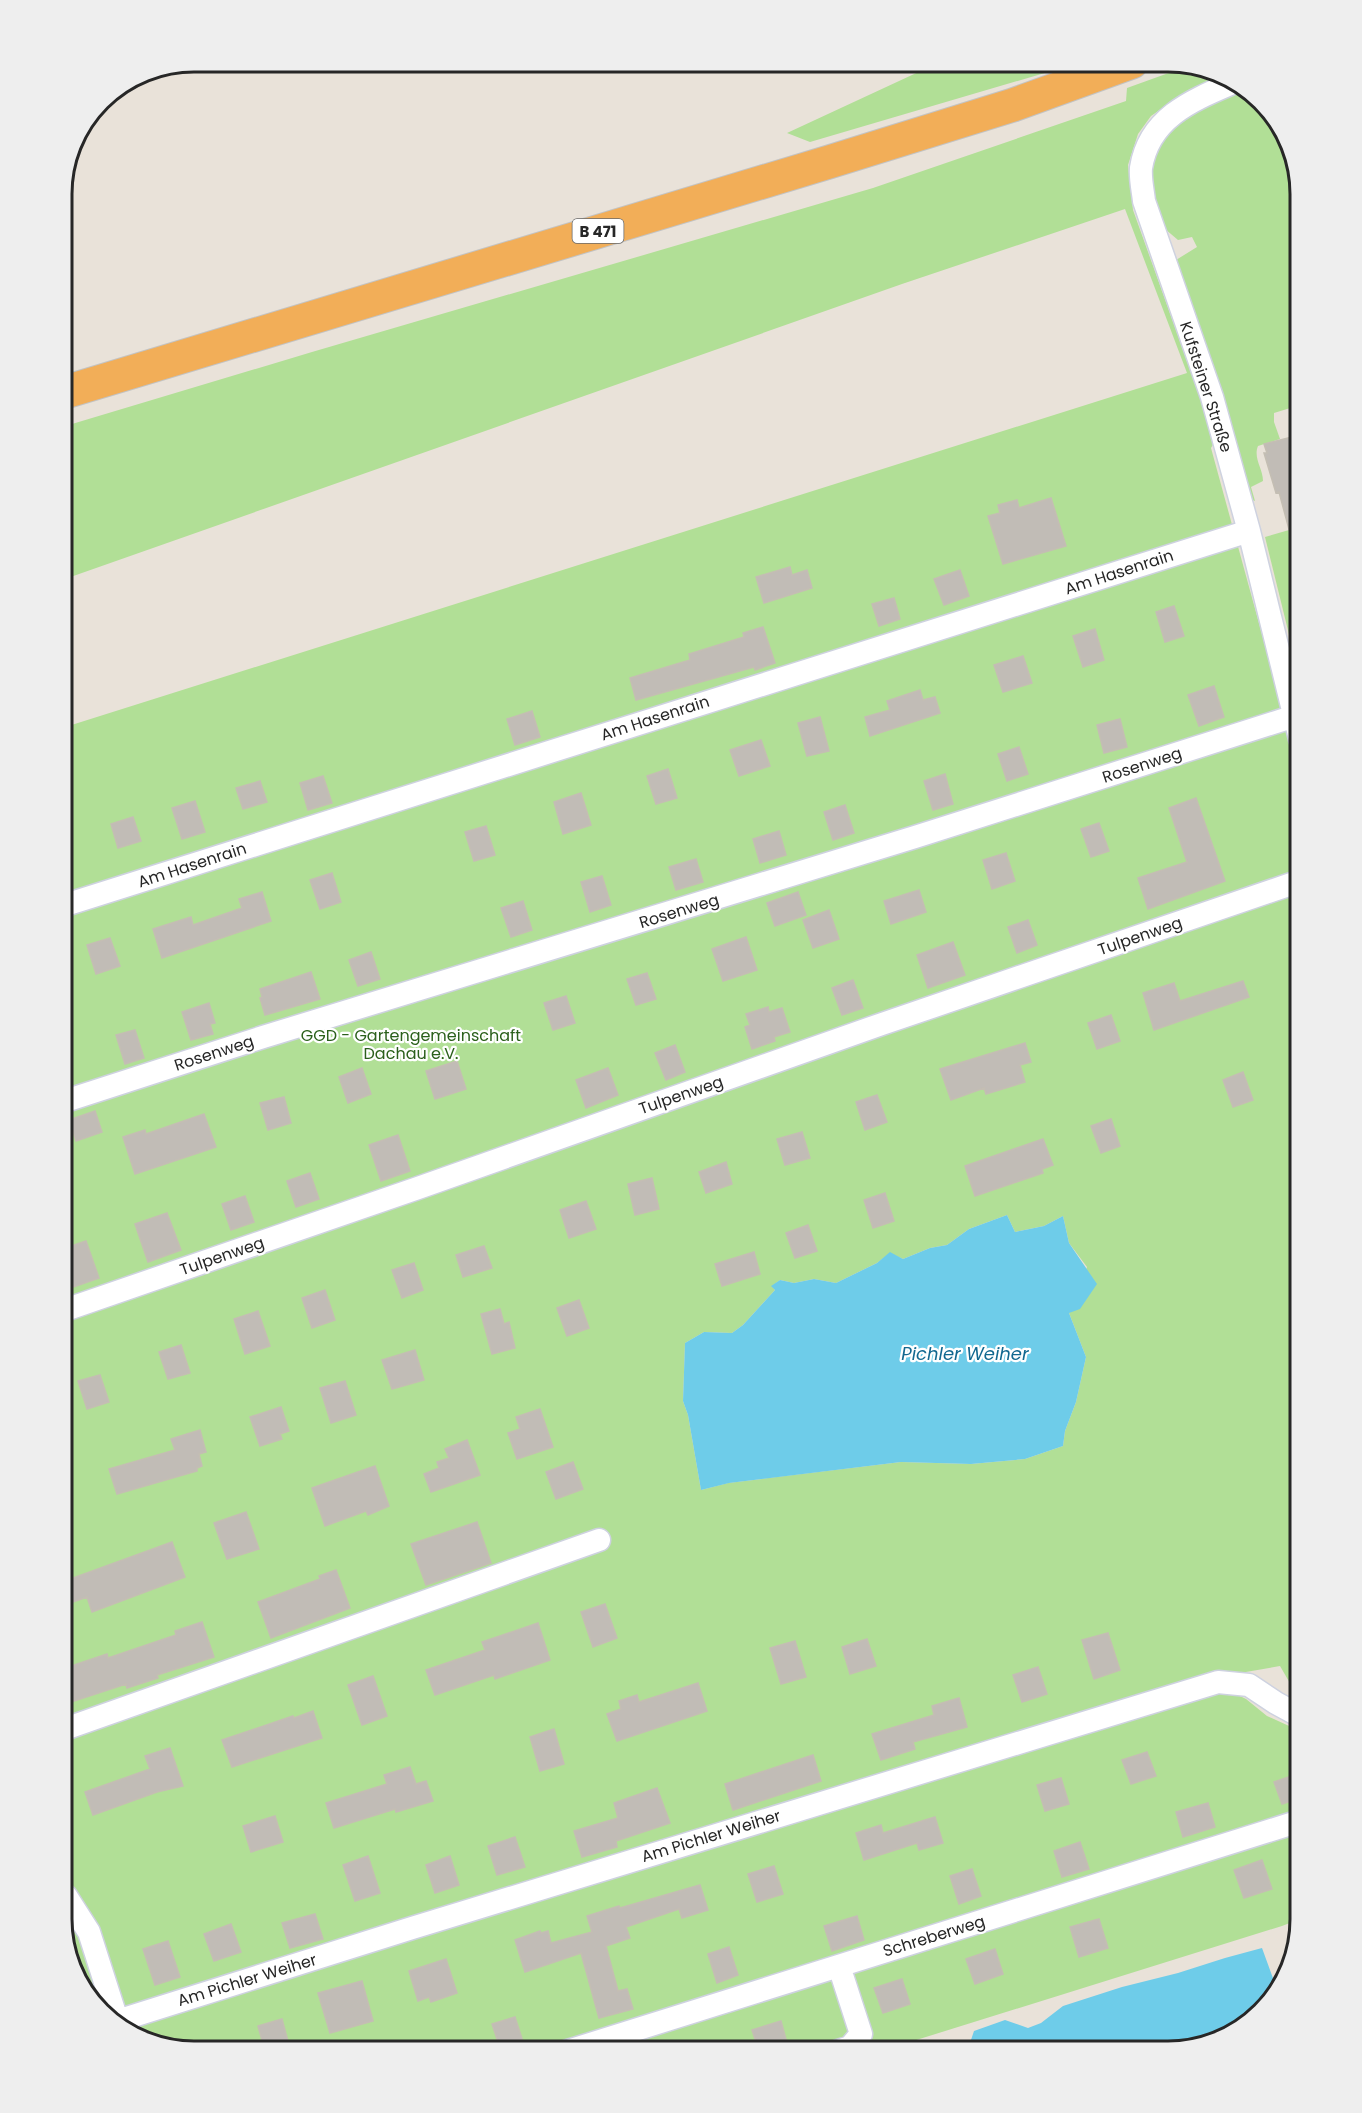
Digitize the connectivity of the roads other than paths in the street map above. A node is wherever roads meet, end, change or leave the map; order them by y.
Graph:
1 (1104, 72) edge
2 (1224, 86) edge
3 (72, 390) edge
4 (1249, 531) junction
5 (1290, 696) edge
6 (1290, 718) edge
7 (1290, 884) edge
8 (72, 903) edge
9 (72, 1099) edge
10 (72, 1308) edge
11 (599, 1540) dead end
12 (1290, 1711) edge
13 (72, 1726) edge
14 (1290, 1824) edge
15 (72, 1905) edge
16 (839, 1966) junction
17 (113, 2011) edge
18 (127, 2021) edge
19 (600, 2041) edge
20 (855, 2041) edge

1 - 3 highway, B 471
2 - 4 street, Kufsteiner Straße
4 - 5 street, Kufsteiner Straße
4 - 8 street, Am Hasenrain
6 - 9 street, Rosenweg
7 - 10 street, Tulpenweg
11 - 13 street
12 - 18 street, Am Pichler Weiher
14 - 16 street, Schreberweg
15 - 17 street, Am Pichler Weiher
16 - 19 street, Schreberweg
16 - 20 street

